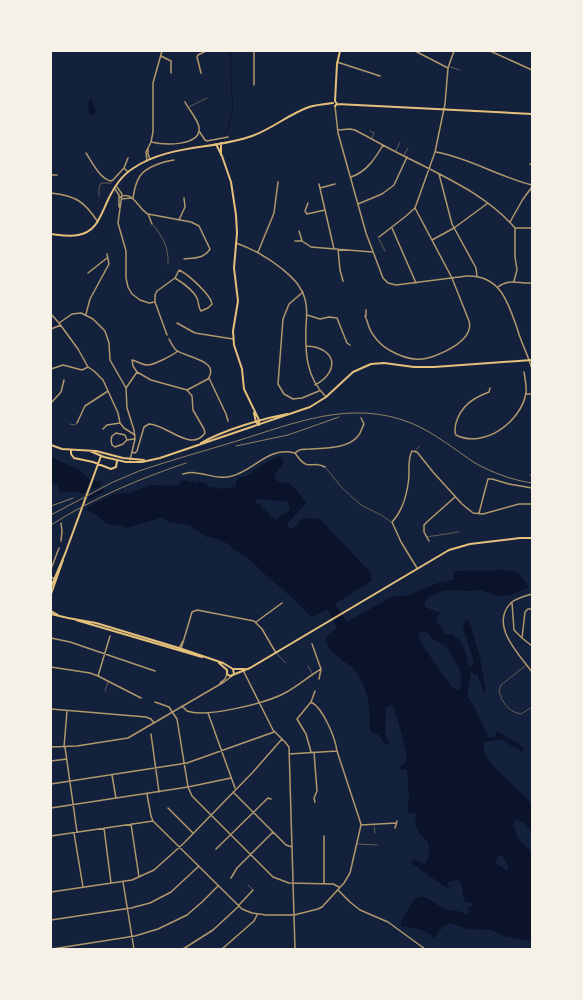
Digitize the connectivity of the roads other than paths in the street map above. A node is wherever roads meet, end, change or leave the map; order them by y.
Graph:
1 (162, 51) edge
2 (206, 51) edge
3 (254, 51) edge
4 (340, 51) edge
5 (415, 51) edge
6 (454, 51) edge
7 (490, 51) edge
8 (161, 56) junction
9 (337, 62) junction
10 (448, 67) junction
11 (460, 70) dead end
12 (532, 70) edge
13 (171, 73) dead end
14 (201, 73) dead end
15 (380, 76) dead end
16 (254, 85) dead end
17 (207, 98) dead end
18 (186, 102) dead end
19 (334, 102) junction
20 (337, 104) junction
21 (335, 106) junction
22 (188, 108) junction
23 (444, 109) junction
24 (532, 114) edge
25 (338, 130) junction
26 (370, 130) dead end
27 (198, 131) junction
28 (228, 137) dead end
29 (371, 139) junction
30 (151, 142) junction
31 (400, 142) dead end
32 (221, 143) junction
33 (216, 144) junction
34 (383, 145) junction
35 (148, 148) junction
36 (408, 148) dead end
37 (396, 152) junction
38 (435, 152) junction
39 (86, 153) dead end
40 (222, 156) junction
41 (404, 156) junction
42 (407, 157) junction
43 (128, 158) dead end
44 (150, 159) junction
45 (174, 160) dead end
46 (147, 161) junction
47 (124, 168) junction
48 (429, 168) junction
49 (128, 172) junction
50 (439, 174) junction
51 (51, 175) edge
52 (57, 175) dead end
53 (351, 177) junction
54 (111, 181) junction
55 (278, 182) dead end
56 (319, 184) dead end
57 (335, 184) dead end
58 (117, 186) junction
59 (532, 186) edge
60 (320, 188) junction
61 (115, 189) junction
62 (51, 193) edge
63 (100, 196) dead end
64 (121, 197) junction
65 (132, 198) junction
66 (184, 198) dead end
67 (488, 202) junction
68 (308, 203) dead end
69 (358, 204) junction
70 (415, 208) junction
71 (325, 210) junction
72 (148, 214) junction
73 (179, 220) junction
74 (98, 222) junction
75 (510, 222) junction
76 (152, 224) joint
77 (392, 228) junction
78 (454, 228) junction
79 (514, 228) junction
80 (532, 228) edge
81 (299, 231) dead end
82 (51, 234) edge
83 (379, 237) joint
84 (432, 240) junction
85 (295, 241) dead end
86 (302, 241) junction
87 (236, 243) junction
88 (334, 249) junction
89 (338, 249) junction
90 (385, 251) dead end
91 (258, 252) junction
92 (372, 252) junction
93 (107, 254) dead end
94 (107, 258) junction
95 (184, 258) dead end
96 (168, 264) dead end
97 (88, 273) dead end
98 (476, 276) junction
99 (175, 278) junction
100 (452, 278) junction
101 (343, 281) dead end
102 (514, 281) junction
103 (532, 282) edge
104 (416, 283) junction
105 (498, 287) junction
106 (303, 292) junction
107 (155, 302) junction
108 (366, 310) dead end
109 (51, 314) edge
110 (86, 314) junction
111 (307, 315) junction
112 (177, 323) dead end
113 (60, 324) junction
114 (51, 329) edge
115 (168, 335) dead end
116 (169, 339) dead end
117 (233, 339) junction
118 (350, 345) dead end
119 (306, 346) junction
120 (178, 351) junction
121 (529, 360) junction
122 (532, 360) edge
123 (88, 367) junction
124 (51, 369) edge
125 (532, 370) edge
126 (137, 372) junction
127 (524, 372) dead end
128 (209, 378) junction
129 (64, 380) dead end
130 (315, 385) junction
131 (126, 388) junction
132 (490, 388) dead end
133 (187, 390) junction
134 (319, 390) junction
135 (108, 391) junction
136 (526, 394) junction
137 (532, 394) edge
138 (326, 397) junction
139 (51, 403) edge
140 (291, 414) junction
141 (361, 418) dead end
142 (228, 421) dead end
143 (258, 422) junction
144 (77, 423) joint
145 (120, 423) junction
146 (70, 424) dead end
147 (259, 424) junction
148 (103, 429) dead end
149 (135, 435) junction
150 (127, 440) junction
151 (135, 440) junction
152 (198, 444) junction
153 (51, 445) edge
154 (419, 447) dead end
155 (71, 450) junction
156 (90, 451) junction
157 (415, 451) junction
158 (132, 452) junction
159 (294, 453) junction
160 (109, 454) junction
161 (101, 456) junction
162 (117, 461) junction
163 (129, 461) junction
164 (325, 467) joint
165 (183, 474) dead end
166 (532, 488) edge
167 (455, 497) junction
168 (532, 504) edge
169 (479, 514) junction
170 (392, 522) junction
171 (61, 523) dead end
172 (459, 532) dead end
173 (426, 537) junction
174 (532, 538) edge
175 (61, 541) dead end
176 (429, 541) dead end
177 (59, 548) dead end
178 (417, 568) junction
179 (51, 569) edge
180 (51, 577) edge
181 (54, 580) edge
182 (51, 587) edge
183 (51, 594) edge
184 (532, 594) edge
185 (512, 602) junction
186 (282, 603) dead end
187 (532, 609) edge
188 (51, 613) edge
189 (256, 622) junction
190 (110, 636) dead end
191 (51, 638) edge
192 (522, 638) junction
193 (312, 644) dead end
194 (532, 646) edge
195 (180, 649) junction
196 (276, 653) junction
197 (104, 654) junction
198 (217, 661) junction
199 (286, 663) dead end
200 (526, 665) junction
201 (308, 666) dead end
202 (51, 667) edge
203 (232, 669) junction
204 (321, 669) junction
205 (227, 670) junction
206 (243, 670) junction
207 (154, 671) dead end
208 (532, 672) edge
209 (227, 674) junction
210 (313, 674) junction
211 (233, 675) junction
212 (98, 676) junction
213 (319, 680) dead end
214 (109, 681) junction
215 (218, 685) junction
216 (105, 691) dead end
217 (315, 691) dead end
218 (141, 698) dead end
219 (155, 702) dead end
220 (310, 702) junction
221 (260, 703) junction
222 (182, 706) junction
223 (532, 707) edge
224 (51, 709) edge
225 (67, 710) junction
226 (173, 713) junction
227 (208, 713) junction
228 (154, 723) junction
229 (274, 732) junction
230 (151, 734) dead end
231 (282, 739) junction
232 (51, 747) edge
233 (65, 747) junction
234 (341, 748) dead end
235 (337, 749) junction
236 (222, 751) junction
237 (311, 752) junction
238 (314, 752) junction
239 (289, 754) junction
240 (67, 759) junction
241 (51, 761) edge
242 (184, 764) junction
243 (156, 768) junction
244 (112, 775) junction
245 (231, 778) junction
246 (70, 781) junction
247 (51, 784) edge
248 (188, 788) junction
249 (235, 789) junction
250 (159, 792) junction
251 (233, 792) junction
252 (147, 794) junction
253 (116, 798) junction
254 (271, 799) dead end
255 (315, 802) dead end
256 (74, 804) junction
257 (51, 808) edge
258 (168, 808) dead end
259 (253, 812) junction
260 (210, 815) junction
261 (153, 820) junction
262 (132, 824) junction
263 (374, 824) junction
264 (361, 825) junction
265 (104, 828) junction
266 (395, 828) dead end
267 (78, 832) junction
268 (273, 832) junction
269 (74, 833) junction
270 (375, 833) dead end
271 (193, 834) junction
272 (230, 835) junction
273 (51, 836) edge
274 (324, 836) dead end
275 (357, 844) junction
276 (377, 845) dead end
277 (180, 847) junction
278 (292, 847) junction
279 (216, 849) dead end
280 (250, 855) junction
281 (199, 866) junction
282 (139, 877) junction
283 (231, 878) dead end
284 (123, 882) junction
285 (293, 882) junction
286 (112, 883) junction
287 (324, 884) junction
288 (248, 885) dead end
289 (218, 886) junction
290 (83, 887) junction
291 (340, 887) junction
292 (253, 890) joint
293 (338, 890) junction
294 (51, 892) edge
295 (238, 905) junction
296 (128, 909) junction
297 (257, 914) junction
298 (294, 914) junction
299 (51, 920) edge
300 (132, 936) junction
301 (52, 949) edge
302 (134, 949) edge
303 (184, 949) edge
304 (222, 949) edge
305 (295, 949) edge
306 (425, 949) edge

1 - 8 street
2 - 14 street
3 - 16 street
4 - 9 main road
5 - 10 street
6 - 10 street
7 - 12 street
8 - 13 street
8 - 30 street
9 - 15 street
9 - 19 main road
10 - 11 lane
10 - 23 street
17 - 22 lane
18 - 22 street
19 - 20 main road
19 - 21 main road
19 - 32 main road
20 - 21 main road
20 - 23 main road
21 - 25 street
22 - 27 street
23 - 24 main road
23 - 38 street
25 - 29 street
25 - 53 street
26 - 29 lane
27 - 28 street
27 - 30 street
29 - 34 street
30 - 35 street
31 - 37 lane
32 - 33 main road
32 - 40 main road
33 - 40 main road
33 - 44 main road
34 - 37 street
34 - 53 street
35 - 44 street
35 - 46 street
36 - 41 lane
37 - 41 street
38 - 48 street
38 - 59 street
39 - 54 street
40 - 87 main road
41 - 42 street
42 - 48 street
42 - 69 street
43 - 47 street
44 - 46 main road
45 - 65 street
46 - 49 main road
47 - 49 street
47 - 54 street
48 - 50 street
48 - 70 street
49 - 58 main road
50 - 67 street
50 - 78 street
51 - 52 street
53 - 69 street
54 - 63 lane
55 - 91 street
56 - 60 street
57 - 60 street
58 - 61 main road
58 - 64 street
59 - 75 street
60 - 71 street
61 - 64 street
61 - 74 main road
62 - 74 street
64 - 65 street
64 - 107 street
65 - 72 street
66 - 73 street
67 - 75 street
67 - 78 street
68 - 71 street
69 - 92 street
70 - 77 street
70 - 84 street
71 - 88 street
72 - 73 street
72 - 76 street
73 - 95 street
74 - 82 main road
75 - 79 street
76 - 96 lane
77 - 83 street
77 - 104 street
78 - 84 street
78 - 98 street
79 - 80 street
79 - 102 street
81 - 86 street
83 - 90 lane
84 - 100 street
85 - 86 street
86 - 88 street
87 - 91 street
87 - 117 main road
88 - 89 street
89 - 92 street
89 - 101 street
91 - 106 street
92 - 104 street
93 - 94 street
94 - 97 street
94 - 110 street
98 - 100 street
98 - 105 street
99 - 99 street
99 - 107 street
100 - 104 street
100 - 108 street
102 - 103 street
102 - 105 street
105 - 121 street
106 - 111 street
106 - 134 street
107 - 115 street
109 - 113 street
110 - 113 street
110 - 131 street
111 - 118 street
111 - 119 street
112 - 117 street
113 - 114 street
113 - 123 street
116 - 120 street
117 - 143 main road
119 - 130 street
119 - 130 street
120 - 126 street
120 - 128 street
121 - 122 main road
121 - 125 street
121 - 138 main road
123 - 124 street
123 - 135 street
126 - 131 street
126 - 133 street
127 - 136 street
128 - 133 street
128 - 142 street
129 - 139 street
130 - 134 street
131 - 149 street
132 - 136 street
133 - 158 street
134 - 138 street
135 - 144 street
135 - 145 street
136 - 137 street
138 - 140 main road
140 - 143 main road
140 - 147 main road
141 - 159 street
143 - 147 main road
143 - 152 main road
144 - 146 lane
145 - 148 street
145 - 149 street
147 - 152 main road
149 - 151 street
150 - 150 street
150 - 151 street
151 - 158 street
152 - 163 main road
153 - 155 main road
154 - 157 lane
155 - 156 main road
155 - 162 main road
156 - 160 main road
156 - 161 main road
157 - 167 street
157 - 170 street
158 - 163 street
159 - 164 street
159 - 165 street
160 - 161 main road
160 - 163 main road
161 - 162 main road
161 - 181 main road
162 - 163 main road
164 - 170 lane
166 - 169 street
167 - 169 street
167 - 173 street
168 - 169 street
170 - 178 street
171 - 175 street
172 - 173 lane
173 - 176 street
174 - 178 main road
177 - 179 street
178 - 196 main road
180 - 181 street
181 - 182 main road
181 - 183 main road
184 - 185 street
185 - 192 street
185 - 200 street
186 - 189 street
187 - 192 street
188 - 195 main road
189 - 195 street
189 - 196 street
190 - 197 street
191 - 197 street
192 - 194 street
193 - 204 street
195 - 198 main road
196 - 199 lane
196 - 206 main road
197 - 207 street
197 - 212 street
198 - 203 main road
198 - 205 main road
200 - 208 street
200 - 223 lane
201 - 210 lane
202 - 212 street
203 - 205 main road
203 - 206 main road
203 - 211 main road
204 - 210 street
204 - 213 street
205 - 209 main road
206 - 211 main road
206 - 221 street
209 - 211 main road
209 - 215 street
210 - 221 street
211 - 215 street
212 - 214 street
214 - 216 lane
214 - 218 street
215 - 222 street
217 - 220 street
219 - 226 street
220 - 235 street
220 - 237 street
221 - 227 street
221 - 229 street
222 - 226 street
222 - 227 street
224 - 225 street
225 - 228 street
225 - 233 street
226 - 228 street
226 - 242 street
227 - 236 street
228 - 233 street
229 - 231 street
229 - 236 street
230 - 243 street
231 - 239 street
231 - 249 street
232 - 233 street
233 - 240 street
234 - 235 street
235 - 238 street
235 - 264 street
236 - 242 street
236 - 245 street
237 - 238 street
237 - 239 street
238 - 255 street
239 - 278 street
240 - 241 street
240 - 246 street
242 - 243 street
242 - 248 street
243 - 244 street
243 - 250 street
244 - 246 street
244 - 253 street
245 - 248 street
245 - 249 street
246 - 247 street
246 - 256 street
248 - 250 street
248 - 260 street
249 - 251 street
250 - 252 street
251 - 259 street
251 - 260 street
252 - 253 street
252 - 261 street
253 - 256 street
254 - 259 street
256 - 257 street
256 - 267 street
258 - 271 street
259 - 268 street
259 - 272 street
260 - 271 street
260 - 272 street
261 - 262 street
261 - 277 street
262 - 265 street
262 - 282 street
263 - 264 street
263 - 266 street
263 - 270 lane
264 - 275 street
265 - 267 street
265 - 286 street
267 - 269 street
268 - 278 street
268 - 280 street
269 - 273 street
269 - 290 street
271 - 277 street
272 - 279 street
272 - 280 street
274 - 287 street
275 - 276 lane
275 - 291 street
277 - 281 street
277 - 282 street
278 - 285 street
280 - 283 street
280 - 285 street
281 - 289 street
281 - 296 street
282 - 284 street
284 - 286 street
284 - 296 street
285 - 287 street
285 - 298 street
286 - 290 street
287 - 291 street
288 - 292 lane
289 - 295 street
289 - 300 street
290 - 294 street
291 - 293 street
292 - 295 street
293 - 298 street
293 - 306 street
295 - 297 street
295 - 303 street
296 - 299 street
296 - 300 street
297 - 298 street
297 - 304 street
298 - 305 street
300 - 301 street
300 - 302 street

